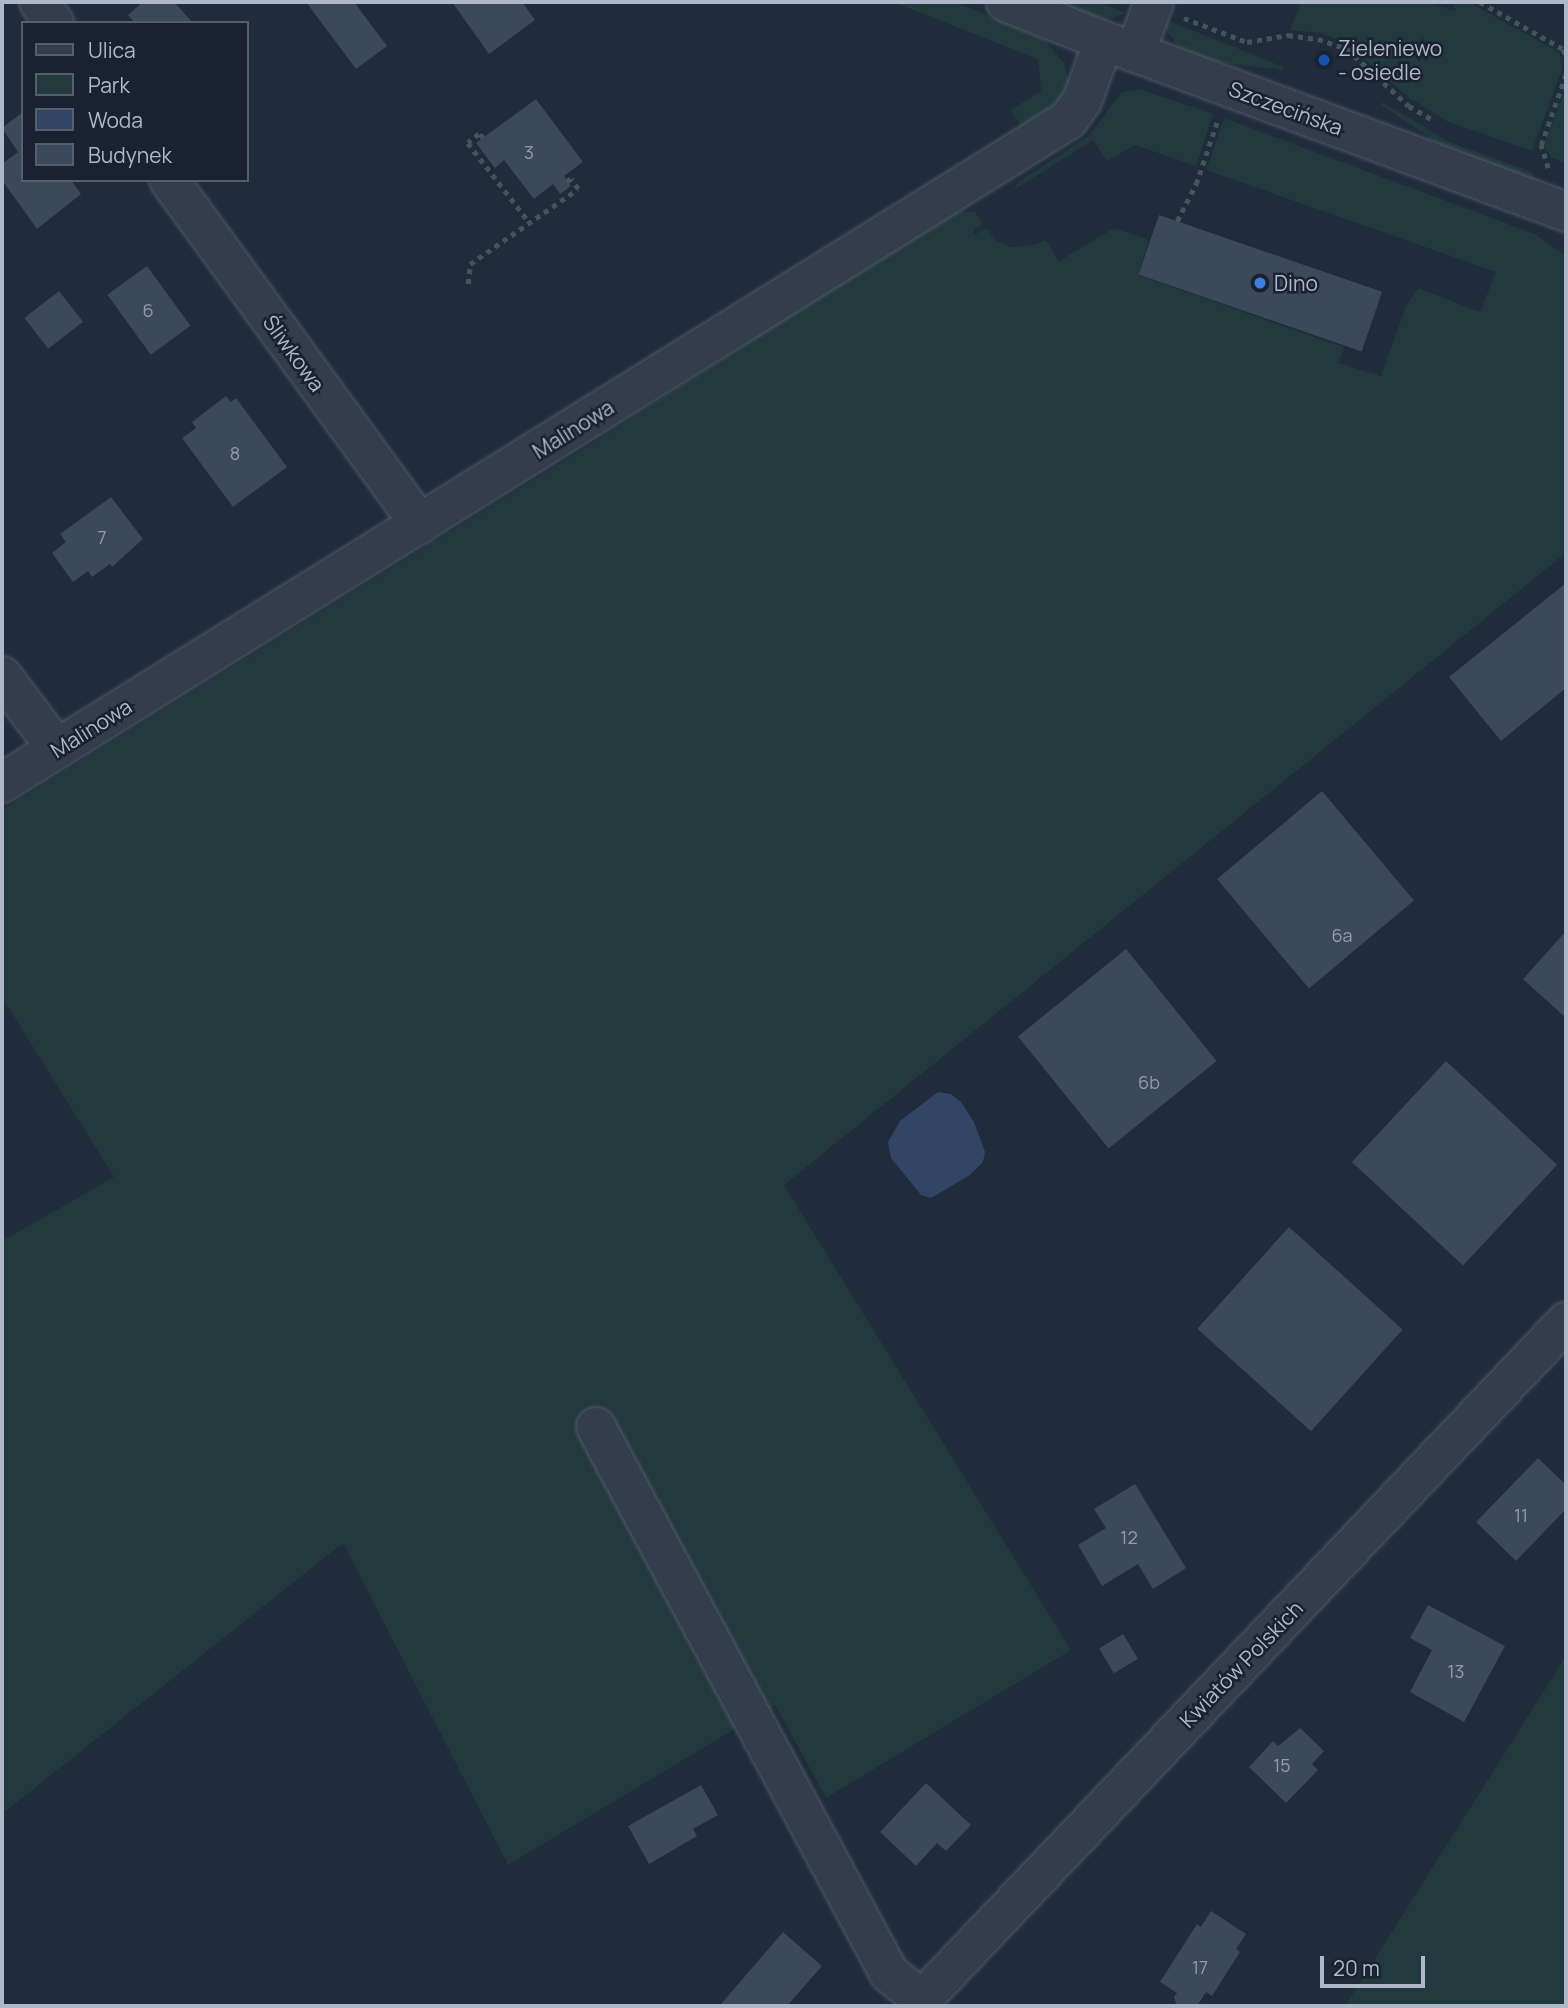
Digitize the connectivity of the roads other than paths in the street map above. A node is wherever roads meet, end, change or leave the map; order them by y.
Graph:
1 (39, 2) edge
2 (1006, 2) edge
3 (1168, 10) edge
4 (53, 21) edge
5 (1120, 47) junction
6 (170, 182) edge
7 (1566, 212) edge
8 (420, 524) junction
9 (2, 676) edge
10 (57, 749) junction
11 (2, 783) edge
12 (1566, 1322) edge
13 (596, 1427) dead end
14 (919, 2003) edge

1 - 4 street
2 - 5 street, Szczecińska
3 - 5 street, Malinowa
5 - 7 street, Szczecińska
5 - 8 street, Malinowa
6 - 8 street, Śliwkowa
8 - 10 street, Malinowa
9 - 10 street
10 - 11 street, Malinowa
12 - 14 street, Kwiatów Polskich
13 - 14 street

